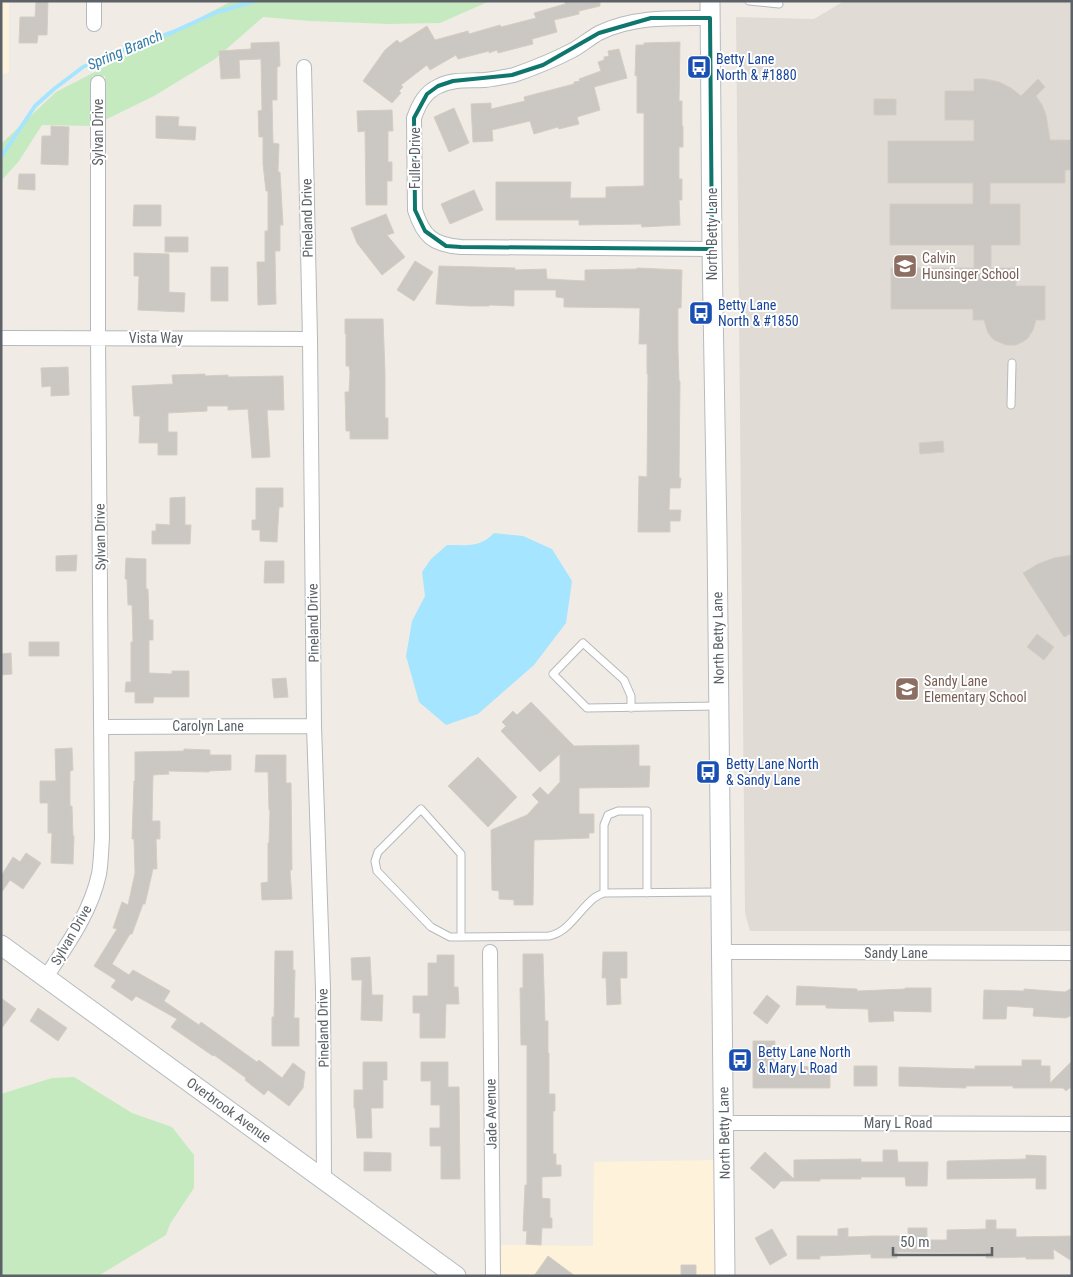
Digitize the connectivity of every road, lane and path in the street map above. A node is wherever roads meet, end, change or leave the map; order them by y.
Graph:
1 (94, 1) edge
2 (749, 1) edge
3 (779, 4) dead end
4 (710, 10) edge
5 (94, 24) dead end
6 (304, 66) dead end
7 (98, 83) dead end
8 (712, 249) junction
9 (1, 338) edge
10 (98, 338) junction
11 (310, 339) junction
12 (1012, 364) dead end
13 (1011, 405) dead end
14 (719, 706) junction
15 (631, 708) junction
16 (314, 726) junction
17 (102, 727) junction
18 (720, 892) junction
19 (604, 893) junction
20 (648, 893) junction
21 (461, 937) junction
22 (1, 945) edge
23 (490, 952) dead end
24 (721, 952) junction
25 (1072, 953) edge
26 (46, 977) junction
27 (724, 1123) junction
28 (1072, 1124) edge
29 (324, 1180) junction
30 (456, 1276) edge
31 (493, 1276) edge
32 (725, 1276) edge

1 - 5 street
2 - 3 lane
4 - 8 street, North Betty Lane
4 - 8 street, Fuller Drive
6 - 11 street, Pineland Drive
7 - 10 street, Sylvan Drive
8 - 14 street, North Betty Lane
9 - 10 street, Vista Way
10 - 11 street, Vista Way
10 - 17 street, Sylvan Drive
11 - 16 street, Pineland Drive
12 - 13 lane
14 - 15 lane
14 - 18 street, North Betty Lane
15 - 15 lane
16 - 17 street, Carolyn Lane
16 - 29 street, Pineland Drive
17 - 26 street, Sylvan Drive
18 - 20 lane
18 - 24 street, North Betty Lane
19 - 20 lane
19 - 20 lane
19 - 21 lane
21 - 21 lane
22 - 26 street, Overbrook Avenue
23 - 31 street, Jade Avenue
24 - 25 street, Sandy Lane
24 - 27 street, North Betty Lane
26 - 29 street, Overbrook Avenue
27 - 28 street, Mary L Road
27 - 32 street, North Betty Lane
29 - 30 street, Overbrook Avenue

